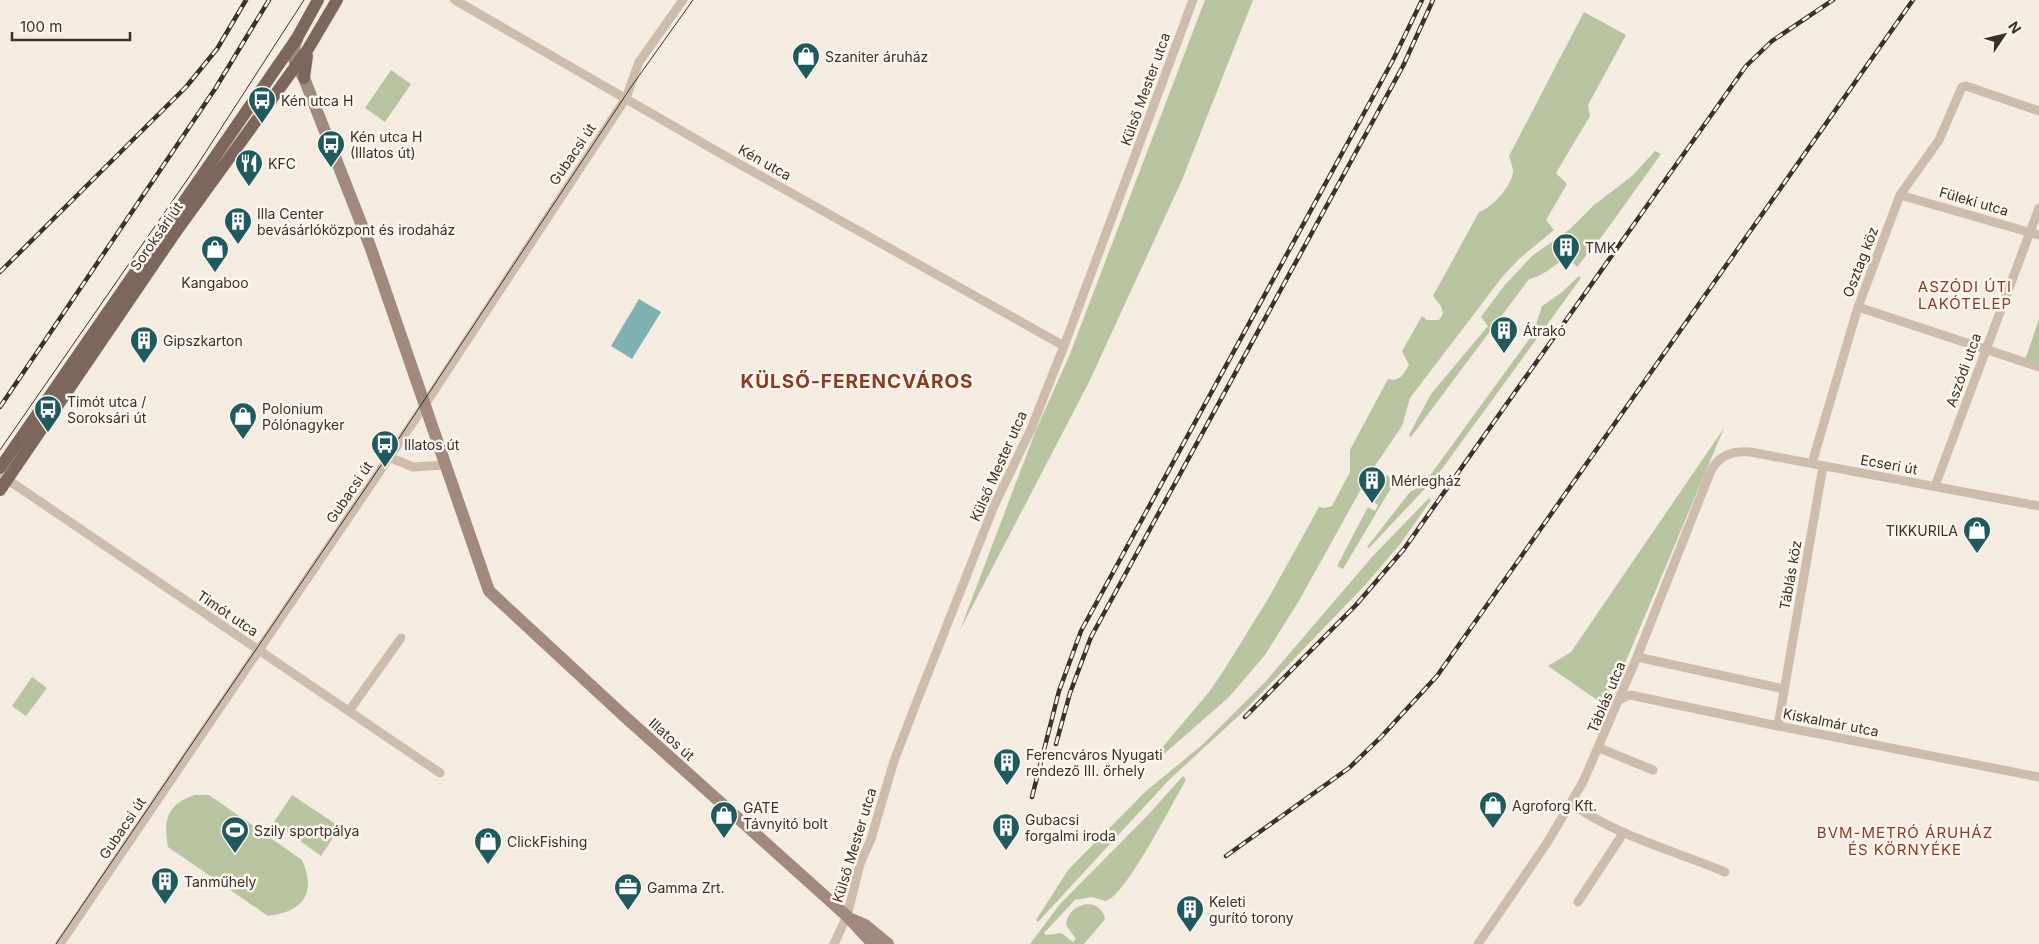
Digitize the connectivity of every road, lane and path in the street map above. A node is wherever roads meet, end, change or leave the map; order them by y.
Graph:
1 (318, 0) edge
2 (337, 0) edge
3 (455, 0) edge
4 (683, 0) edge
5 (1193, 0) edge
6 (297, 38) junction
7 (308, 49) junction
8 (294, 69) junction
9 (275, 70) junction
10 (304, 78) junction
11 (626, 98) junction
12 (2039, 111) edge
13 (1900, 195) junction
14 (2039, 208) edge
15 (2030, 232) junction
16 (2039, 235) edge
17 (1858, 307) junction
18 (1064, 346) junction
19 (1985, 350) junction
20 (2039, 367) edge
21 (424, 406) junction
22 (1734, 452) joint
23 (389, 457) junction
24 (1812, 464) junction
25 (444, 465) junction
26 (1823, 466) junction
27 (0, 468) edge
28 (4, 479) edge
29 (1935, 486) junction
30 (0, 490) edge
31 (2039, 506) edge
32 (401, 638) dead end
33 (259, 651) junction
34 (1637, 657) junction
35 (1784, 689) junction
36 (1619, 700) junction
37 (349, 711) junction
38 (1778, 726) junction
39 (1599, 748) junction
40 (1653, 770) dead end
41 (440, 773) dead end
42 (2039, 777) edge
43 (1572, 804) junction
44 (1624, 832) junction
45 (1725, 872) dead end
46 (1578, 902) dead end
47 (847, 916) junction
48 (60, 944) edge
49 (834, 944) edge
50 (873, 944) edge
51 (888, 944) edge
52 (1478, 944) edge

1 - 6 main road, Soroksári út
2 - 7 main road, Soroksári út
3 - 11 street, Kén utca
4 - 11 street, Gubacsi út
5 - 18 street, Külső Mester utca
6 - 8 street
6 - 9 main road, Soroksári út
7 - 8 main road, Soroksári út
7 - 10 main road
8 - 9 street
8 - 10 street, Illatos út
8 - 28 main road, Soroksári út
9 - 27 main road, Soroksári út
10 - 21 street, Illatos út
11 - 18 street, Kén utca
11 - 21 street, Gubacsi út
12 - 13 street, Osztag köz
13 - 15 street, Füleki utca
13 - 17 street, Osztag köz
14 - 15 street, Aszódi utca
15 - 16 street, Füleki utca
15 - 19 street, Aszódi utca
17 - 19 street
17 - 24 street, Osztag köz
18 - 47 street, Külső Mester utca
19 - 20 street
19 - 29 street, Aszódi utca
21 - 23 street, Gubacsi út
21 - 25 street, Illatos út
22 - 24 street, Ecseri út
22 - 34 street, Táblás utca
23 - 25 street
23 - 33 street, Gubacsi út
24 - 26 street, Ecseri út
25 - 47 street, Illatos út
26 - 29 street, Ecseri út
26 - 35 street, Táblás köz
28 - 30 main road, Soroksári út
28 - 33 street, Timót utca
29 - 31 street, Ecseri út
32 - 37 street
33 - 37 street, Timót utca
33 - 48 street, Gubacsi út
34 - 35 street
34 - 36 street, Táblás utca
35 - 38 street, Táblás köz
36 - 38 street, Kiskalmár utca
36 - 39 street, Táblás utca
37 - 41 street, Timót utca
38 - 42 street, Kiskalmár utca
39 - 40 street
39 - 43 street, Táblás utca
43 - 44 street
43 - 52 street, Táblás utca
44 - 45 street
44 - 46 street
47 - 49 street, Külső Mester utca
47 - 50 street, Illatos út
47 - 51 street, Illatos út

